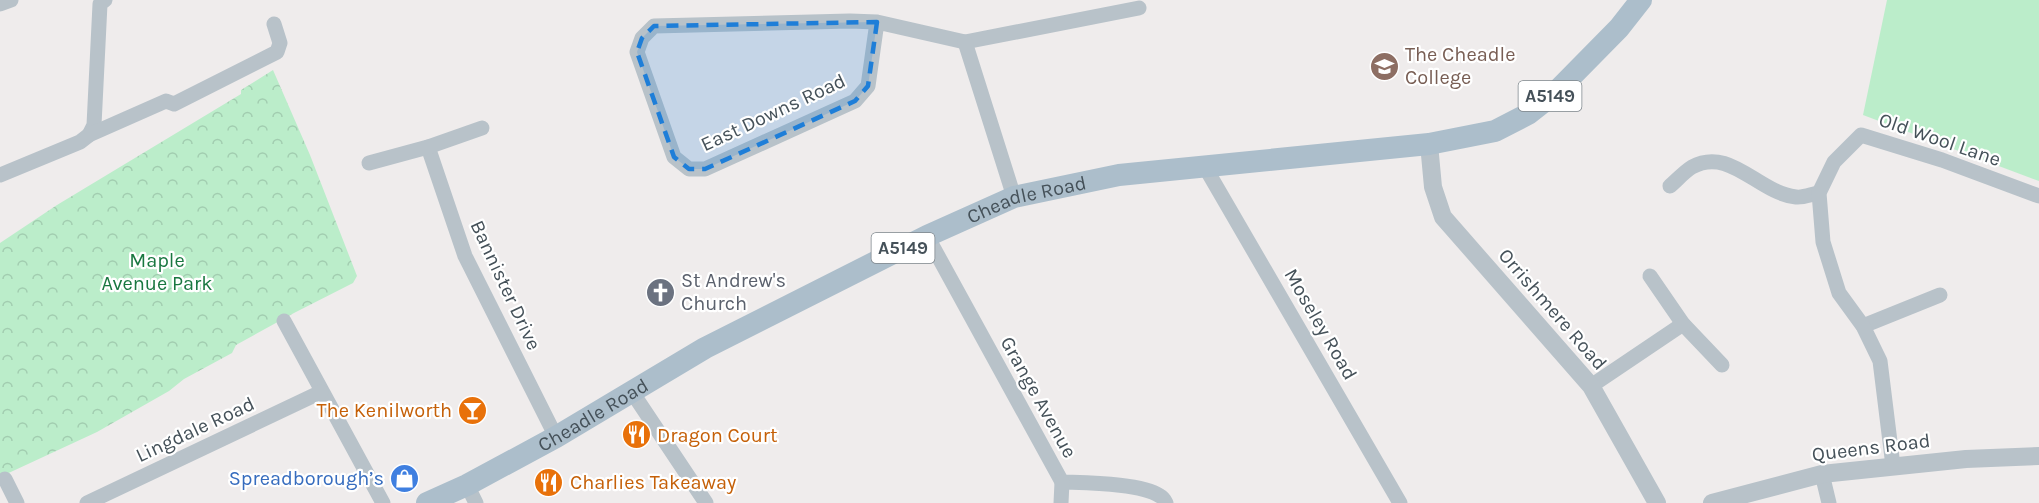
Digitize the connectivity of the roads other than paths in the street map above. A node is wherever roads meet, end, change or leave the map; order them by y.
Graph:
1 (11, 0) edge
2 (1641, 0) edge
3 (97, 2) edge
4 (0, 4) edge
5 (1138, 8) dead end
6 (877, 22) junction
7 (274, 24) dead end
8 (965, 42) junction
9 (482, 128) dead end
10 (89, 135) junction
11 (1429, 144) junction
12 (428, 147) junction
13 (369, 163) dead end
14 (1206, 167) junction
15 (0, 175) edge
16 (1670, 186) dead end
17 (1819, 193) junction
18 (2039, 196) edge
19 (1014, 197) junction
20 (927, 236) junction
21 (1650, 276) dead end
22 (1940, 295) dead end
23 (284, 321) dead end
24 (1683, 324) junction
25 (1863, 326) junction
26 (1722, 364) dead end
27 (1591, 387) junction
28 (321, 392) junction
29 (632, 392) junction
30 (555, 437) junction
31 (2039, 456) edge
32 (1893, 466) junction
33 (1822, 474) junction
34 (5, 479) dead end
35 (1062, 482) junction
36 (471, 494) edge
37 (17, 503) edge
38 (87, 503) edge
39 (383, 503) edge
40 (427, 503) edge
41 (706, 503) edge
42 (1061, 503) edge
43 (1166, 503) edge
44 (1400, 503) edge
45 (1657, 503) edge
46 (1712, 503) edge
47 (1829, 503) edge

1 - 4 street
2 - 11 main road, Cheadle Road / A5149
3 - 10 street
5 - 8 street
6 - 6 street, East Downs Road
6 - 8 street, East Downs Road
7 - 10 street
8 - 19 street
9 - 12 street
10 - 15 street
11 - 14 main road, Cheadle Road / A5149
11 - 27 street, Orrishmere Road
12 - 13 street
12 - 30 street, Bannister Drive
14 - 19 main road, Cheadle Road / A5149
14 - 44 street, Moseley Road
16 - 17 street
17 - 18 street, Old Wool Lane
17 - 25 street
19 - 20 main road, Cheadle Road / A5149
20 - 29 main road, Cheadle Road / A5149
20 - 35 street, Grange Avenue
21 - 24 street
22 - 25 street
23 - 28 street
24 - 26 street
24 - 27 street
25 - 32 street
27 - 45 street, Orrishmere Road
28 - 38 street, Lingdale Road
28 - 39 street
29 - 30 main road, Cheadle Road / A5149
29 - 41 street
30 - 36 main road, Cheadle Road / A5149
31 - 32 street, Queens Road
32 - 33 street, Queens Road
33 - 46 street, Queens Road
33 - 47 street
34 - 37 street
35 - 42 street
35 - 43 street, Grange Avenue
36 - 40 main road, Cheadle Road / A5149

